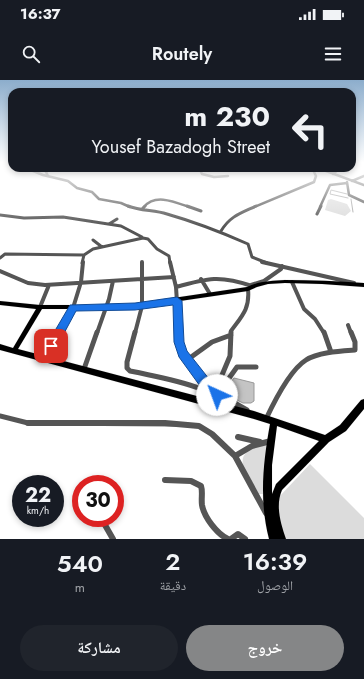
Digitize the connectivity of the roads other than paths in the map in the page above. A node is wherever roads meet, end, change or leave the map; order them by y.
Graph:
1 (73, 184) edge
2 (308, 184) edge
3 (339, 184) edge
4 (347, 184) edge
5 (364, 202) edge
6 (142, 209) junction
7 (201, 211) dead end
8 (317, 214) dead end
9 (0, 215) edge
10 (117, 219) dead end
11 (109, 224) junction
12 (221, 232) junction
13 (143, 238) junction
14 (93, 240) dead end
15 (102, 247) junction
16 (84, 255) junction
17 (0, 258) edge
18 (142, 262) dead end
19 (282, 266) junction
20 (0, 271) edge
21 (174, 277) junction
22 (144, 279) junction
23 (201, 279) junction
24 (113, 281) junction
25 (80, 282) junction
26 (292, 282) junction
27 (50, 284) junction
28 (361, 285) edge
29 (176, 287) junction
30 (250, 287) junction
31 (210, 294) junction
32 (177, 301) junction
33 (0, 303) edge
34 (142, 306) junction
35 (40, 307) junction
36 (105, 307) junction
37 (74, 308) junction
38 (348, 325) dead end
39 (231, 335) junction
40 (0, 347) edge
41 (14, 351) junction
42 (331, 352) junction
43 (44, 359) junction
44 (187, 360) junction
45 (256, 367) dead end
46 (84, 369) junction
47 (215, 394) junction
48 (364, 403) edge
49 (254, 415) junction
50 (0, 416) edge
51 (270, 420) junction
52 (238, 437) dead end
53 (326, 439) junction
54 (271, 441) junction
55 (260, 442) junction
56 (235, 456) junction
57 (269, 476) junction
58 (165, 480) dead end
59 (282, 483) junction
60 (268, 516) junction
61 (107, 527) edge
62 (114, 539) edge
63 (228, 539) edge
64 (231, 539) edge
65 (245, 539) edge
66 (274, 539) edge
67 (281, 539) edge

1 - 6 street
2 - 12 street
3 - 8 street
4 - 5 street
6 - 7 street
6 - 12 street
9 - 11 street
10 - 11 street
11 - 13 street
12 - 19 street
13 - 15 street
13 - 21 street
14 - 15 street
15 - 16 street
16 - 17 street
16 - 25 street
18 - 22 street
19 - 28 street
19 - 30 street
20 - 27 street
21 - 22 street
21 - 29 street
22 - 24 street
22 - 34 street
23 - 29 street
23 - 30 street
23 - 31 street
24 - 25 street
24 - 36 street
25 - 27 street
25 - 37 street
26 - 28 main road
26 - 30 main road
26 - 42 street
27 - 35 street
29 - 32 street
30 - 31 main road
30 - 39 street
31 - 32 main road
32 - 34 main road
32 - 44 street
33 - 35 main road
34 - 36 main road
34 - 47 street
35 - 37 main road
35 - 41 main road
36 - 37 main road
36 - 46 street
37 - 43 street
38 - 42 street
39 - 44 street
39 - 47 street
40 - 41 main road
41 - 43 main road
42 - 51 street
43 - 46 main road
44 - 47 street
45 - 47 street
46 - 49 main road
47 - 49 street
48 - 53 main road
49 - 51 main road
50 - 56 street
51 - 53 main road
51 - 54 main road
52 - 55 street
53 - 59 main road
54 - 55 street
54 - 57 main road
55 - 56 street
56 - 60 street
57 - 59 main road
57 - 60 main road
58 - 63 street
59 - 67 main road
60 - 66 main road
61 - 62 street
64 - 65 street

